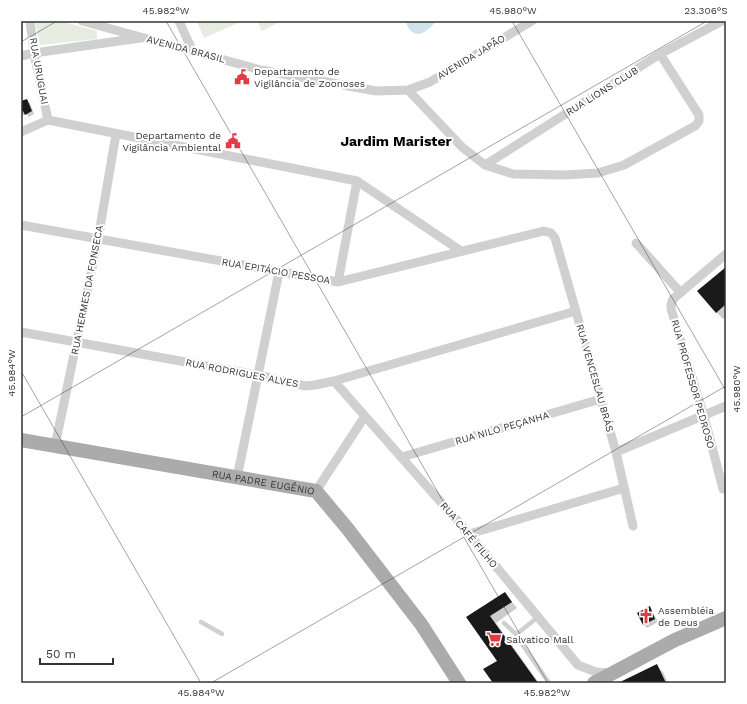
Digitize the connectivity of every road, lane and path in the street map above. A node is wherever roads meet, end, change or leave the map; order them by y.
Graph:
1 (30, 21) edge
2 (82, 21) edge
3 (179, 21) edge
4 (532, 21) edge
5 (722, 21) edge
6 (144, 38) junction
7 (193, 52) junction
8 (34, 53) junction
9 (660, 54) junction
10 (21, 56) edge
11 (408, 90) junction
12 (48, 120) junction
13 (21, 132) edge
14 (116, 134) junction
15 (485, 165) junction
16 (357, 181) junction
17 (21, 225) edge
18 (551, 233) joint
19 (98, 239) junction
20 (636, 243) dead end
21 (461, 251) junction
22 (726, 254) edge
23 (279, 272) junction
24 (338, 282) junction
25 (680, 292) junction
26 (576, 311) junction
27 (21, 332) edge
28 (77, 341) junction
29 (257, 375) junction
30 (334, 381) junction
31 (601, 398) junction
32 (726, 406) edge
33 (365, 416) junction
34 (704, 416) junction
35 (21, 440) edge
36 (56, 446) junction
37 (616, 452) junction
38 (402, 457) junction
39 (237, 478) junction
40 (624, 488) junction
41 (723, 489) dead end
42 (316, 491) junction
43 (633, 526) dead end
44 (469, 534) junction
45 (538, 617) junction
46 (726, 618) edge
47 (201, 622) dead end
48 (504, 623) dead end
49 (222, 634) dead end
50 (517, 635) junction
51 (612, 673) junction
52 (459, 683) edge
53 (549, 683) edge
54 (594, 683) edge

1 - 8 street, RUA URUGUAI
2 - 6 street, AVENIDA BRASIL
3 - 7 street
4 - 11 street, AVENIDA JAPÃO
5 - 9 street, RUA LIONS CLUB
6 - 7 street, AVENIDA BRASIL
6 - 8 street
7 - 11 street, AVENIDA BRASIL
8 - 10 street
8 - 12 street, RUA URUGUAI
9 - 15 street, RUA LIONS CLUB
9 - 15 street
11 - 15 street
12 - 13 street
12 - 14 street
14 - 16 street
14 - 19 street, RUA HERMES DA FONSECA
16 - 21 street
16 - 24 street
17 - 19 street, RUA EPITÁCIO PESSOA
18 - 21 street, RUA EPITÁCIO PESSOA
18 - 26 street, RUA VENCESLAU BRÁS
19 - 23 street, RUA EPITÁCIO PESSOA
19 - 28 street, RUA HERMES DA FONSECA
20 - 25 street
21 - 24 street, RUA EPITÁCIO PESSOA
22 - 25 street, RUA PROFESSOR PEDROSO
23 - 24 street, RUA EPITÁCIO PESSOA
23 - 29 street
25 - 34 street, RUA PROFESSOR PEDROSO
26 - 30 street, RUA RODRIGUES ALVES
26 - 31 street, RUA VENCESLAU BRÁS
27 - 28 street, RUA RODRIGUES ALVES
28 - 29 street, RUA RODRIGUES ALVES
28 - 36 street, RUA HERMES DA FONSECA
29 - 30 street, RUA RODRIGUES ALVES
29 - 39 street
30 - 33 street, RUA CAFÉ FILHO
31 - 37 street, RUA VENCESLAU BRÁS
31 - 38 street, RUA NILO PEÇANHA
32 - 34 street
33 - 38 street, RUA CAFÉ FILHO
33 - 42 street
34 - 37 street
34 - 41 street, RUA PROFESSOR PEDROSO
35 - 36 main road, RUA PADRE EUGÊNIO
36 - 39 main road, RUA PADRE EUGÊNIO
37 - 40 street, RUA VENCESLAU BRÁS
38 - 44 street, RUA CAFÉ FILHO
39 - 42 main road, RUA PADRE EUGÊNIO
40 - 43 street, RUA VENCESLAU BRÁS
40 - 44 street
42 - 52 main road, RUA PADRE EUGÊNIO
44 - 45 street, RUA CAFÉ FILHO
45 - 50 lane
45 - 51 street, RUA CAFÉ FILHO
46 - 51 main road
47 - 49 lane
48 - 50 lane
50 - 53 lane
51 - 54 main road

